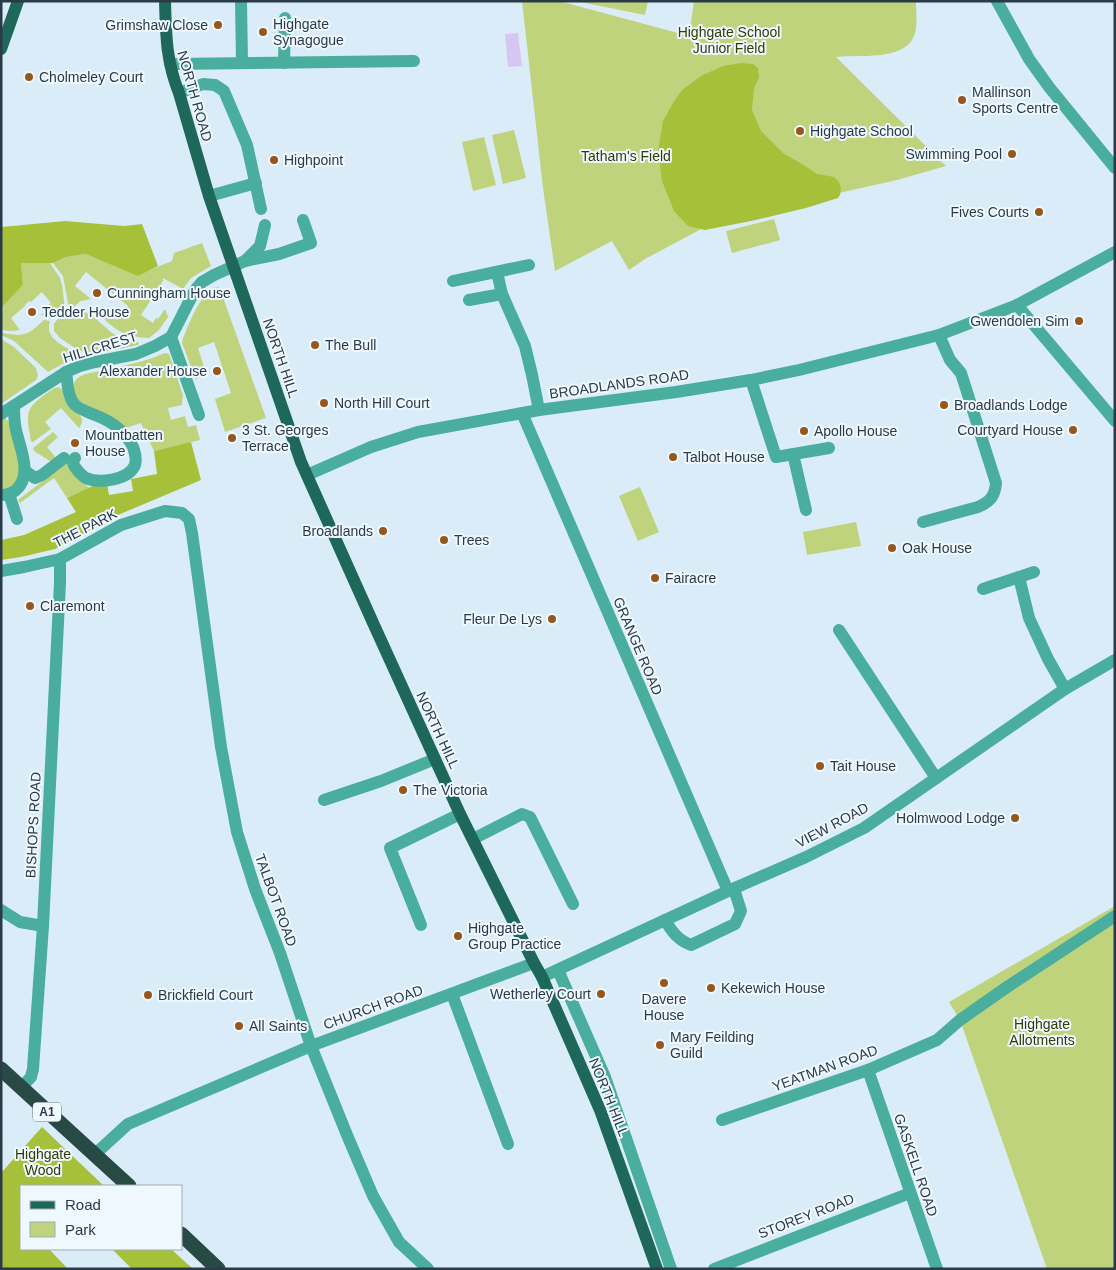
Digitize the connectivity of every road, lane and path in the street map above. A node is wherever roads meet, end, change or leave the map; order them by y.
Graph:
1 (18, 1) edge
2 (165, 1) edge
3 (241, 1) edge
4 (997, 1) edge
5 (285, 18) dead end
6 (1, 49) edge
7 (414, 61) dead end
8 (284, 63) junction
9 (170, 64) junction
10 (242, 64) junction
11 (179, 93) junction
12 (1115, 168) edge
13 (256, 183) junction
14 (208, 196) junction
15 (262, 209) dead end
16 (303, 220) dead end
17 (265, 225) dead end
18 (1115, 252) edge
19 (245, 261) junction
20 (529, 265) dead end
21 (232, 267) junction
22 (497, 272) junction
23 (453, 281) dead end
24 (502, 294) junction
25 (468, 300) dead end
26 (1017, 305) junction
27 (939, 336) junction
28 (171, 337) junction
29 (66, 372) junction
30 (751, 380) junction
31 (14, 406) junction
32 (539, 410) junction
33 (522, 413) junction
34 (1, 414) edge
35 (199, 415) dead end
36 (1115, 421) edge
37 (829, 448) dead end
38 (793, 454) junction
39 (25, 471) junction
40 (307, 475) junction
41 (5, 495) edge
42 (806, 510) dead end
43 (182, 513) joint
44 (17, 519) dead end
45 (923, 522) dead end
46 (60, 558) junction
47 (1, 571) edge
48 (1034, 572) dead end
49 (1018, 577) junction
50 (983, 588) dead end
51 (839, 630) dead end
52 (1115, 660) edge
53 (1064, 689) junction
54 (435, 758) junction
55 (936, 778) junction
56 (324, 800) dead end
57 (460, 814) junction
58 (473, 839) junction
59 (731, 890) junction
60 (573, 904) dead end
61 (1, 910) edge
62 (1115, 916) edge
63 (665, 920) junction
64 (421, 925) dead end
65 (42, 926) junction
66 (534, 963) junction
67 (558, 970) junction
68 (542, 977) junction
69 (452, 994) junction
70 (311, 1046) junction
71 (1, 1069) edge
72 (868, 1070) junction
73 (21, 1088) junction
74 (722, 1120) dead end
75 (508, 1144) dead end
76 (94, 1155) junction
77 (127, 1185) edge
78 (910, 1193) junction
79 (182, 1235) edge
80 (218, 1269) edge
81 (428, 1269) edge
82 (657, 1269) edge
83 (671, 1269) edge
84 (714, 1269) edge
85 (937, 1269) edge

1 - 6 main road
2 - 9 main road, NORTH ROAD
3 - 10 street
4 - 12 street
5 - 8 street
7 - 8 street
8 - 10 street
9 - 10 street
9 - 11 main road, NORTH ROAD
11 - 13 street
11 - 14 main road, NORTH ROAD
13 - 14 street
13 - 15 street
14 - 21 main road, NORTH HILL
16 - 19 street
17 - 19 street
18 - 26 street, BROADLANDS ROAD
19 - 21 street
20 - 22 street
21 - 28 street
21 - 40 main road, NORTH HILL
22 - 23 street
22 - 24 street
24 - 25 street
24 - 32 street
26 - 27 street, BROADLANDS ROAD
26 - 36 street
27 - 30 street, BROADLANDS ROAD
27 - 45 street
28 - 29 street, HILLCREST
28 - 35 street
29 - 31 street, HILLCREST
29 - 39 street
30 - 32 street, BROADLANDS ROAD
30 - 38 street
31 - 34 street, HILLCREST
31 - 39 street
32 - 33 street, BROADLANDS ROAD
33 - 40 street, BROADLANDS ROAD
33 - 59 street, GRANGE ROAD
37 - 38 street
38 - 42 street
39 - 41 street
40 - 54 main road, NORTH HILL
41 - 44 street
43 - 46 street, THE PARK
43 - 70 street, TALBOT ROAD
46 - 47 street, THE PARK
46 - 65 street, BISHOPS ROAD
48 - 49 street
49 - 50 street
49 - 53 street
51 - 55 street
52 - 53 street, VIEW ROAD
53 - 55 street, VIEW ROAD
54 - 56 street
54 - 57 main road, NORTH HILL
55 - 59 street, VIEW ROAD
57 - 58 main road, NORTH HILL
57 - 64 street
58 - 60 street
58 - 66 main road, NORTH HILL
59 - 63 street, VIEW ROAD
59 - 63 street, GRANGE ROAD
61 - 65 street
62 - 72 street, YEATMAN ROAD
63 - 67 street, VIEW ROAD
65 - 73 street, BISHOPS ROAD
66 - 68 main road, NORTH HILL
66 - 69 street, CHURCH ROAD
67 - 68 street, VIEW ROAD
67 - 83 street, NORTH HILL
68 - 82 main road, NORTH HILL
69 - 70 street, CHURCH ROAD
69 - 75 street
70 - 76 street, CHURCH ROAD
70 - 81 street, TALBOT ROAD
71 - 73 highway, A1
72 - 74 street, YEATMAN ROAD
72 - 78 street, GASKELL ROAD
73 - 76 highway, A1
76 - 77 highway, A1
78 - 84 street, STOREY ROAD
78 - 85 street, GASKELL ROAD
79 - 80 highway

